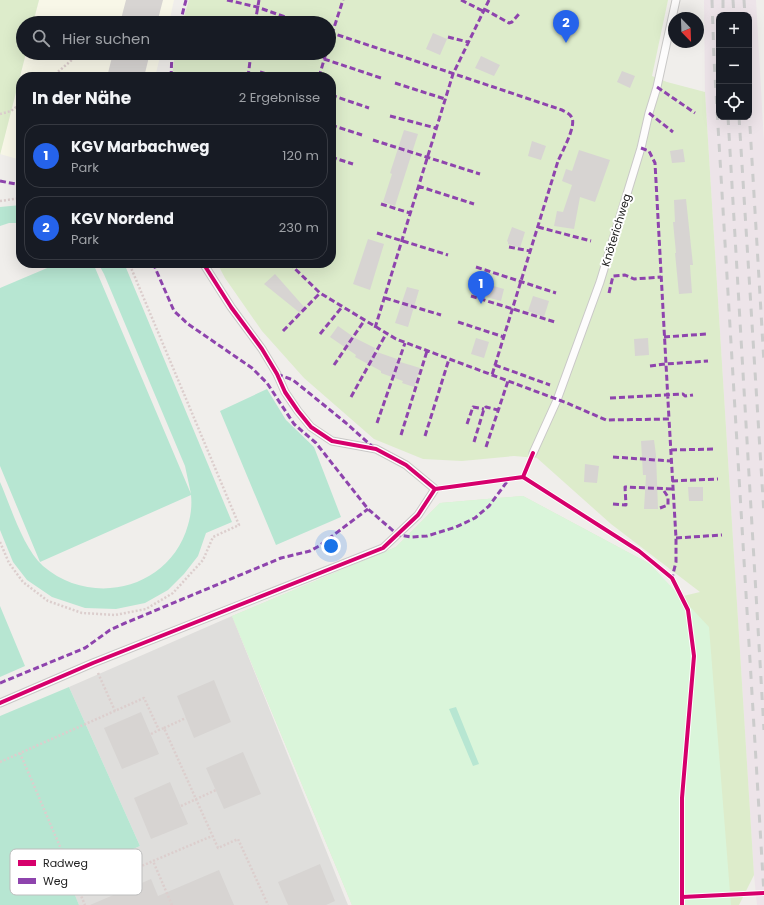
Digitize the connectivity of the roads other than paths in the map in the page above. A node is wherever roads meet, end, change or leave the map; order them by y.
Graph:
1 (676, 0) edge
2 (206, 268) edge
3 (533, 453) dead end
4 (0, 703) edge

1 - 3 lane, Knöterichweg
2 - 4 lane

